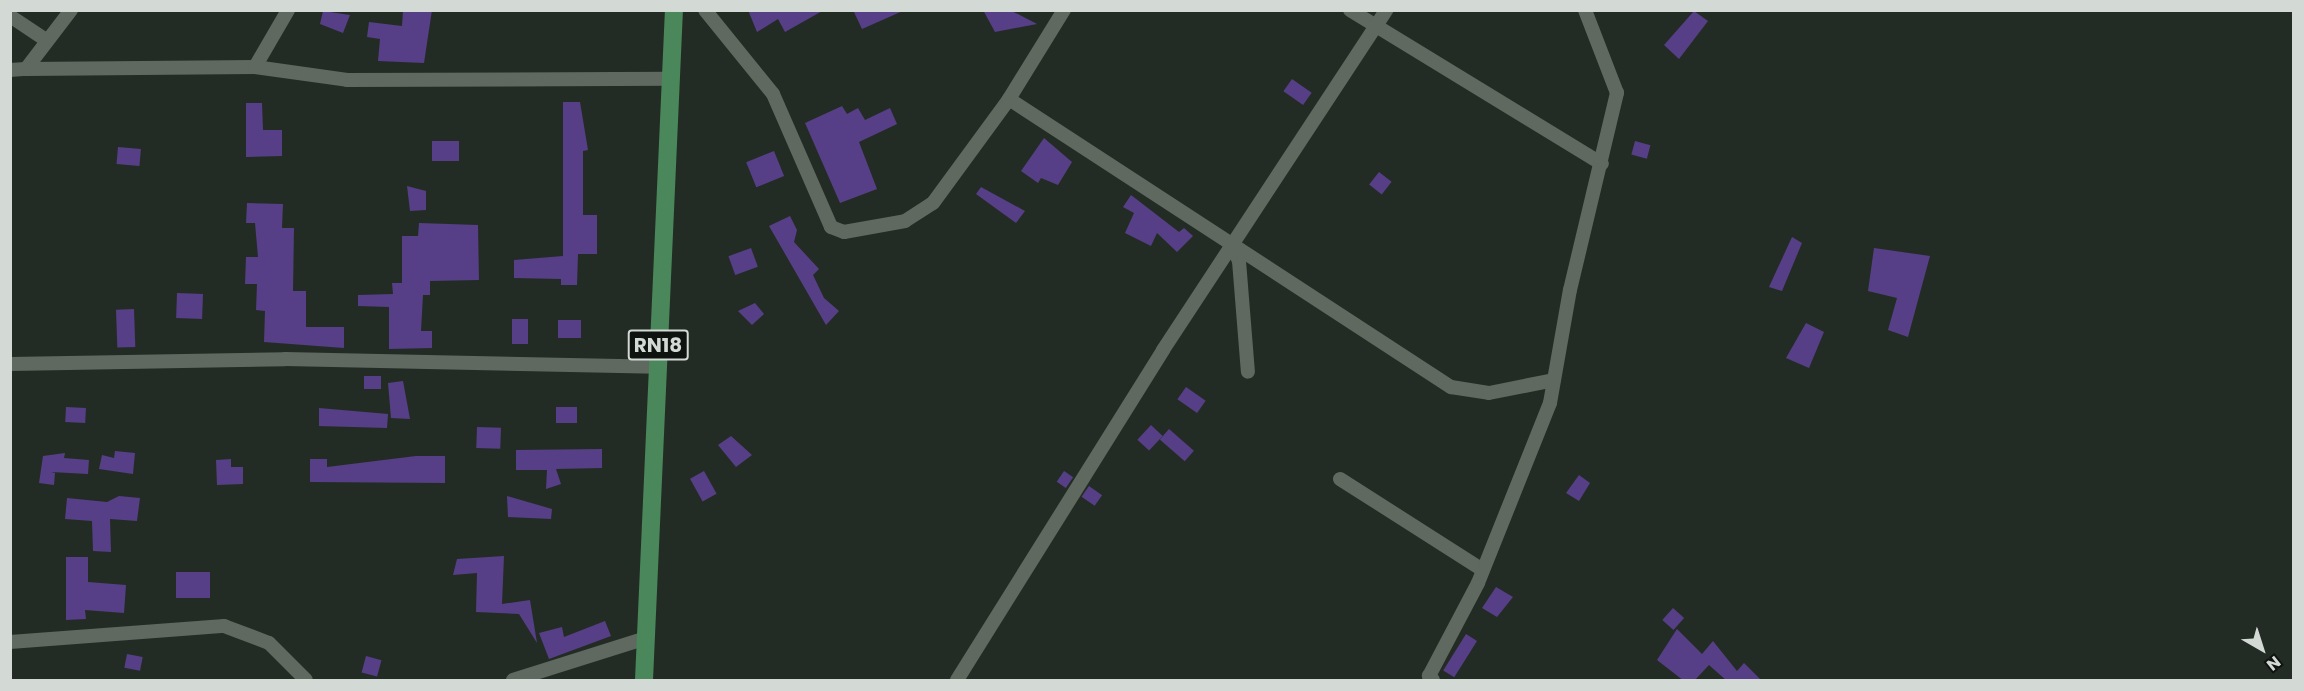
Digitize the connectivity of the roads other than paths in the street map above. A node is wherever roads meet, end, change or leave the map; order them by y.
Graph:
1 (71, 10) edge
2 (288, 10) edge
3 (674, 10) edge
4 (705, 10) edge
5 (1064, 10) edge
6 (1350, 10) edge
7 (1386, 10) edge
8 (1586, 10) edge
9 (10, 16) edge
10 (1376, 27) junction
11 (46, 40) junction
12 (255, 67) junction
13 (26, 69) junction
14 (10, 70) edge
15 (671, 79) junction
16 (1009, 99) junction
17 (1602, 164) junction
18 (1233, 249) junction
19 (10, 364) edge
20 (657, 367) junction
21 (1248, 372) dead end
22 (1554, 380) junction
23 (1340, 479) dead end
24 (1483, 570) junction
25 (646, 638) junction
26 (10, 642) edge
27 (306, 681) edge
28 (513, 681) edge
29 (644, 681) edge
30 (957, 681) edge
31 (1433, 681) edge

1 - 11 street
2 - 12 street
3 - 15 main road, RN18
4 - 16 street
5 - 16 street
6 - 10 street
7 - 10 street
8 - 17 street
9 - 11 street
10 - 17 street
10 - 18 street
11 - 13 street
12 - 13 street
12 - 15 street
13 - 14 street
15 - 20 main road, RN18
16 - 18 street
17 - 22 street
18 - 21 street
18 - 22 street
18 - 30 street
19 - 20 street
20 - 25 main road, RN18
22 - 24 street
23 - 24 street
24 - 31 street
25 - 28 street
25 - 29 main road, RN18
26 - 27 street

